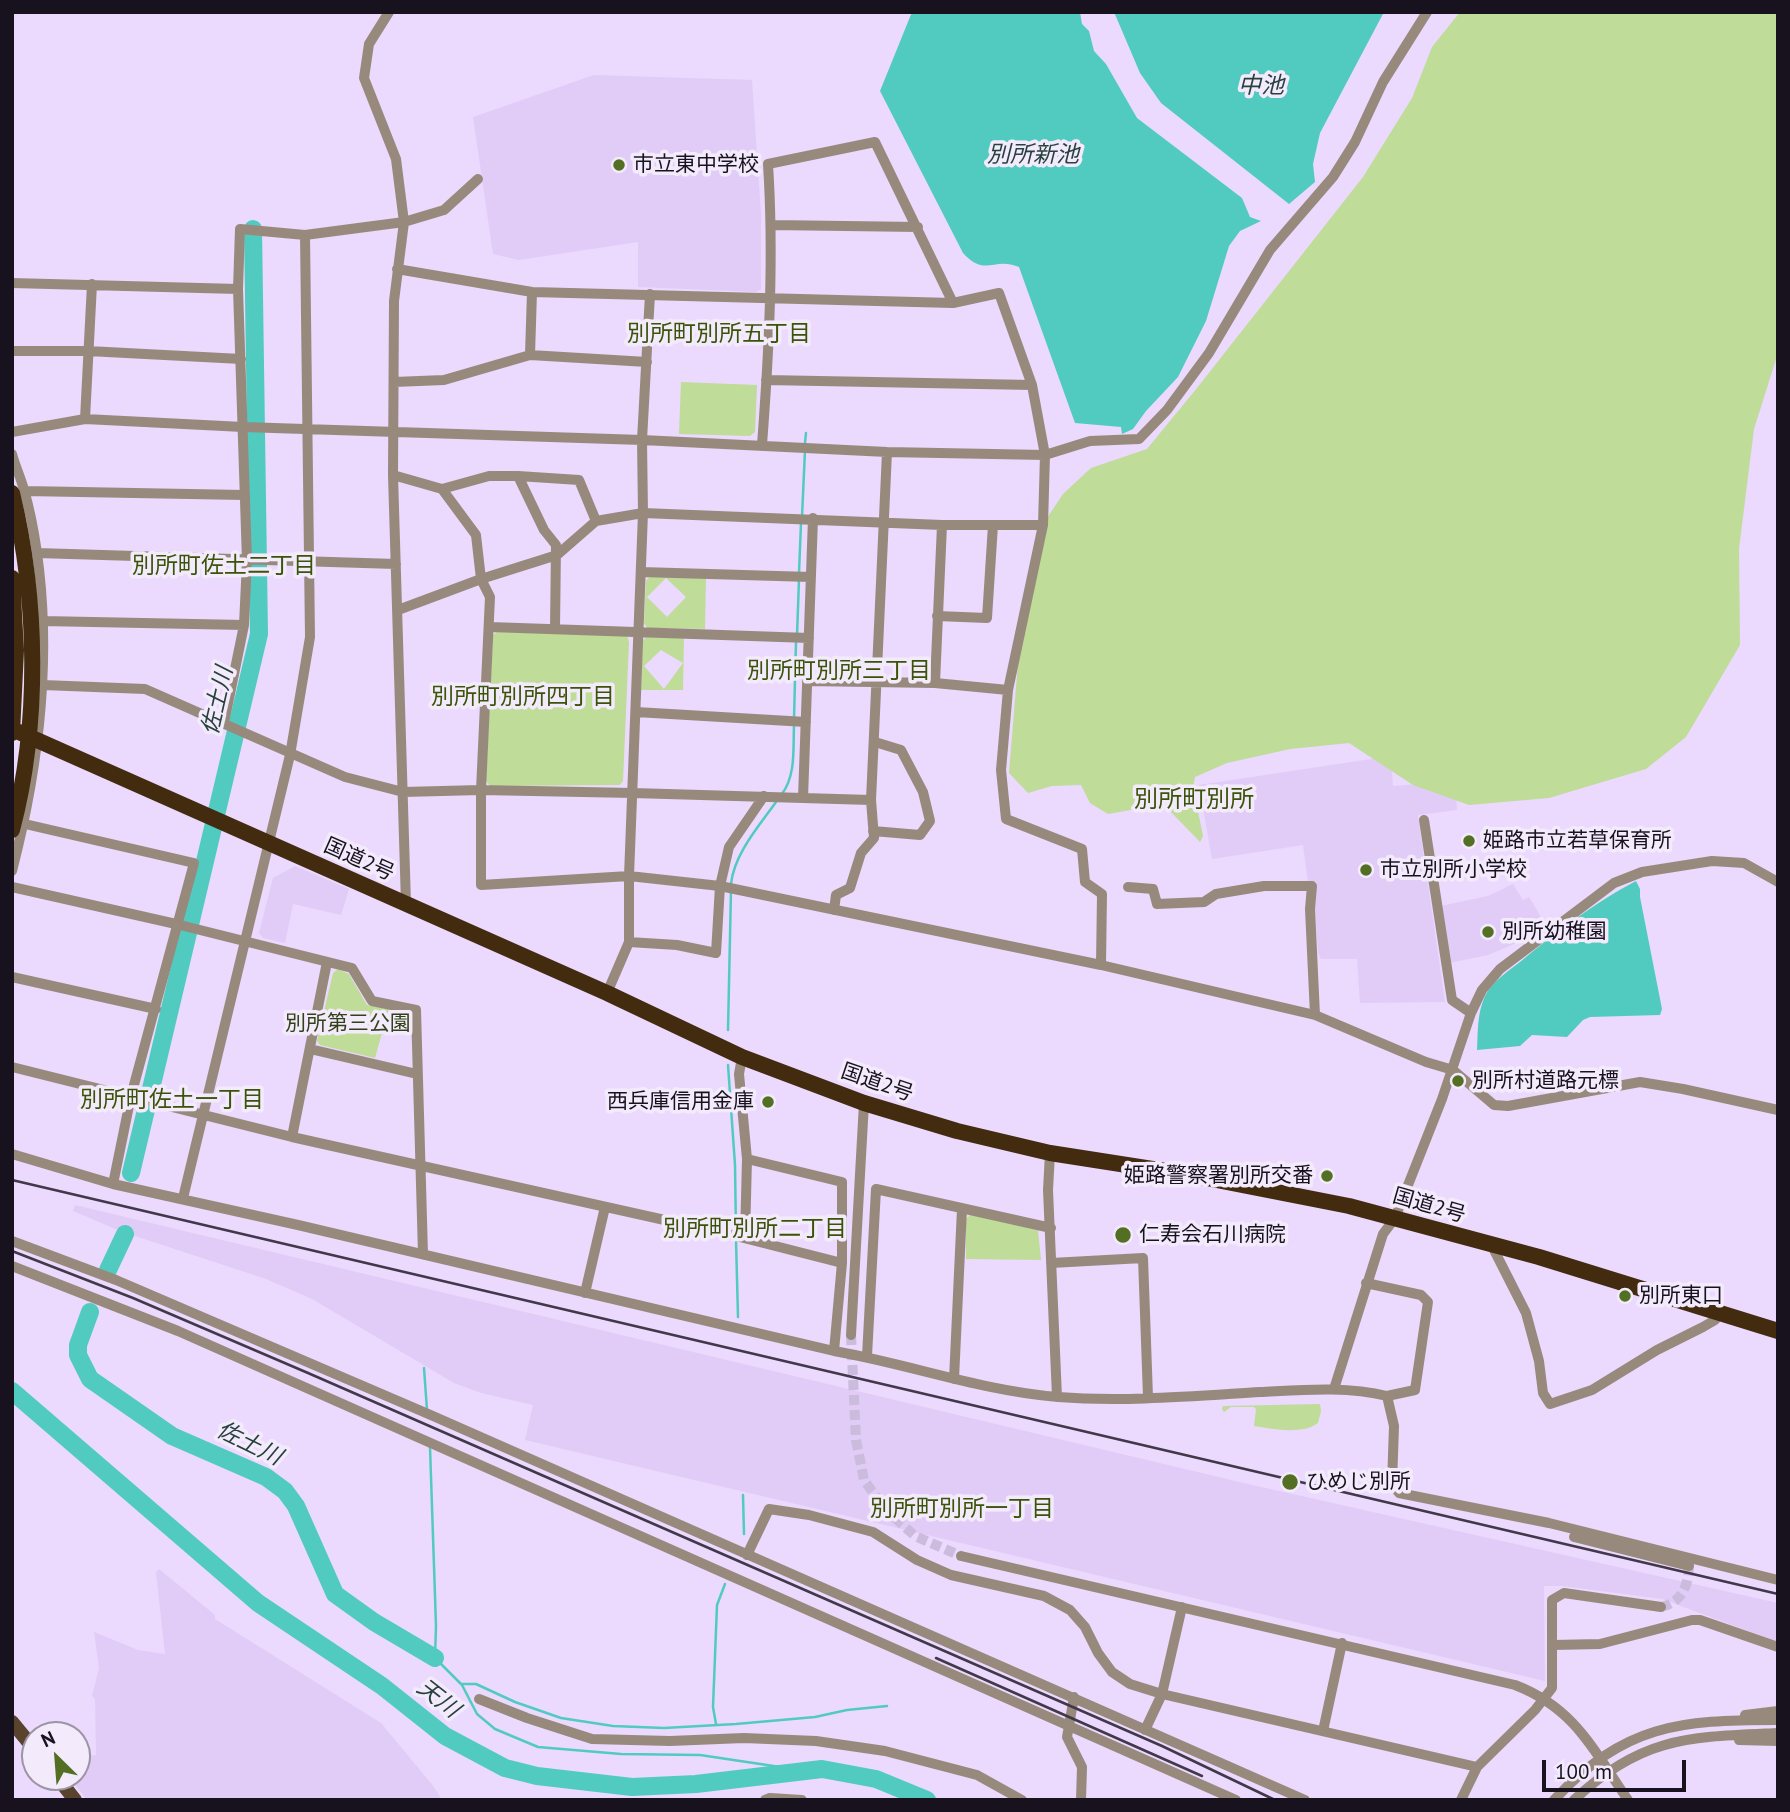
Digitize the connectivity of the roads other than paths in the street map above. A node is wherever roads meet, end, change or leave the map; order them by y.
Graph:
1 (388, 12) edge
2 (1427, 12) edge
3 (478, 179) dead end
4 (404, 222) junction
5 (772, 225) junction
6 (918, 227) junction
7 (305, 235) junction
8 (397, 269) junction
9 (12, 283) edge
10 (92, 284) junction
11 (238, 289) junction
12 (532, 292) junction
13 (650, 294) junction
14 (769, 298) junction
15 (953, 303) junction
16 (12, 351) edge
17 (88, 351) junction
18 (530, 355) junction
19 (241, 359) junction
20 (647, 362) junction
21 (766, 380) junction
22 (394, 382) junction
23 (1032, 385) junction
24 (85, 419) junction
25 (252, 427) junction
26 (309, 428) junction
27 (12, 432) edge
28 (394, 432) junction
29 (642, 440) junction
30 (762, 445) junction
31 (887, 452) junction
32 (12, 454) edge
33 (1045, 456) junction
34 (393, 475) junction
35 (518, 476) junction
36 (442, 489) junction
37 (18, 492) edge
38 (244, 495) junction
39 (643, 513) junction
40 (813, 518) junction
41 (596, 521) junction
42 (884, 522) junction
43 (1043, 524) junction
44 (942, 525) junction
45 (993, 525) junction
46 (37, 553) junction
47 (557, 555) junction
48 (255, 561) junction
49 (310, 563) junction
50 (396, 564) junction
51 (641, 572) junction
52 (811, 577) junction
53 (12, 578) edge
54 (481, 579) junction
55 (398, 610) junction
56 (937, 616) junction
57 (42, 621) junction
58 (244, 625) junction
59 (490, 627) junction
60 (555, 629) junction
61 (637, 633) junction
62 (809, 638) junction
63 (807, 681) junction
64 (877, 682) junction
65 (935, 683) junction
66 (43, 685) junction
67 (1007, 690) junction
68 (636, 712) junction
69 (806, 722) junction
70 (231, 726) junction
71 (12, 731) edge
72 (39, 740) junction
73 (875, 742) junction
74 (290, 755) junction
75 (481, 790) junction
76 (403, 792) junction
77 (633, 793) junction
78 (764, 796) junction
79 (803, 798) junction
80 (871, 800) junction
81 (1424, 820) dead end
82 (18, 827) edge
83 (873, 831) junction
84 (268, 843) junction
85 (12, 871) edge
86 (629, 876) junction
87 (1778, 882) edge
88 (720, 886) junction
89 (12, 887) edge
90 (1128, 887) dead end
91 (406, 904) junction
92 (834, 909) junction
93 (185, 926) junction
94 (244, 942) junction
95 (629, 943) junction
96 (327, 962) junction
97 (1101, 965) junction
98 (12, 977) edge
99 (607, 993) junction
100 (156, 1009) junction
101 (1471, 1013) junction
102 (1315, 1015) junction
103 (310, 1049) junction
104 (742, 1057) junction
105 (12, 1068) edge
106 (1453, 1070) junction
107 (417, 1074) junction
108 (142, 1099) junction
109 (864, 1103) junction
110 (1778, 1110) edge
111 (204, 1114) junction
112 (292, 1137) junction
113 (1050, 1153) junction
114 (12, 1154) edge
115 (747, 1159) junction
116 (422, 1166) junction
117 (113, 1184) junction
118 (183, 1198) junction
119 (605, 1207) junction
120 (962, 1209) junction
121 (1395, 1218) junction
122 (1051, 1228) junction
123 (739, 1237) junction
124 (12, 1241) edge
125 (1492, 1245) junction
126 (423, 1254) junction
127 (842, 1262) junction
128 (1051, 1263) junction
129 (12, 1266) edge
130 (1366, 1283) junction
131 (585, 1293) junction
132 (1719, 1314) junction
133 (1778, 1331) edge
134 (851, 1335) tunnel mouth
135 (834, 1351) junction
136 (867, 1356) junction
137 (954, 1380) junction
138 (1334, 1389) junction
139 (1387, 1396) junction
140 (1057, 1397) junction
141 (1148, 1397) junction
142 (1549, 1523) junction
143 (747, 1555) junction
144 (961, 1556) tunnel mouth
145 (1689, 1566) dead end
146 (1778, 1580) edge
147 (1182, 1607) junction
148 (1661, 1607) dead end
149 (1342, 1643) junction
150 (1553, 1645) junction
151 (1778, 1647) edge
152 (1162, 1694) junction
153 (1074, 1697) junction
154 (479, 1699) dead end
155 (1545, 1699) junction
156 (1778, 1712) edge
157 (1726, 1720) junction
158 (1778, 1720) edge
159 (1067, 1725) junction
160 (1145, 1730) junction
161 (1323, 1731) junction
162 (1778, 1733) edge
163 (1712, 1736) junction
164 (1778, 1741) edge
165 (1601, 1758) junction
166 (1477, 1767) junction
167 (1610, 1771) junction
168 (765, 1800) edge
169 (802, 1800) edge
170 (1022, 1800) edge
171 (1081, 1800) edge
172 (1236, 1800) edge
173 (1305, 1800) edge
174 (1461, 1800) edge
175 (1553, 1800) edge
176 (1574, 1800) edge
177 (1629, 1800) edge

1 - 4 street
2 - 33 street
3 - 4 street
4 - 7 street
4 - 8 street
5 - 6 street
5 - 6 street
5 - 14 street
6 - 15 street
7 - 11 street
7 - 26 street
8 - 12 street
8 - 22 street
9 - 10 street
10 - 11 street
10 - 17 street
11 - 19 street
12 - 13 street
12 - 18 street
13 - 14 street
13 - 20 street
14 - 15 street
14 - 21 street
15 - 23 street
16 - 17 street
17 - 19 street
17 - 24 street
18 - 20 street
18 - 22 street
19 - 25 street
20 - 29 street
21 - 23 street
21 - 30 street
22 - 28 street
23 - 33 street
24 - 25 street
24 - 27 street
25 - 26 street
25 - 38 street
26 - 28 street
26 - 49 street
28 - 29 street
28 - 34 street
29 - 30 street
29 - 39 street
30 - 31 street
31 - 33 street
31 - 42 street
32 - 37 street
33 - 43 street
34 - 36 street
34 - 50 street
35 - 36 street
35 - 41 street
35 - 47 street
36 - 54 street
37 - 38 street
37 - 46 street
37 - 82 highway
38 - 48 street
39 - 40 street
39 - 41 street
39 - 51 street
40 - 42 street
40 - 52 street
41 - 47 street
42 - 44 street
42 - 64 street
43 - 45 street
43 - 67 street
44 - 45 street
44 - 56 street
45 - 56 street
46 - 48 street
46 - 57 street
47 - 54 street
47 - 60 street
48 - 49 street
48 - 58 street
49 - 50 street
49 - 74 street
50 - 55 street
51 - 52 street
51 - 61 street
52 - 62 street
53 - 71 highway
54 - 55 street
54 - 59 street
55 - 76 street
56 - 65 street
57 - 58 street
57 - 66 street
58 - 70 street
59 - 60 street
59 - 75 street
60 - 61 street
61 - 62 street
61 - 68 street
62 - 63 street
63 - 64 street
63 - 69 street
64 - 65 street
64 - 73 street
65 - 67 street
66 - 70 street
66 - 72 street
67 - 97 street
68 - 69 street
68 - 77 street
69 - 79 street
70 - 74 street
71 - 72 highway, 国道2号
72 - 82 street
72 - 84 highway, 国道2号
73 - 80 street
73 - 83 street
74 - 76 street
74 - 84 street
75 - 76 street
75 - 77 street
75 - 86 street
76 - 91 street
77 - 78 street
77 - 86 street
78 - 79 street
78 - 88 street
79 - 80 street
80 - 83 street
81 - 101 street
82 - 85 street
82 - 93 street
83 - 92 street
84 - 91 highway, 国道2号
84 - 94 street
86 - 88 street
86 - 95 street
87 - 101 street
88 - 92 street
88 - 95 street
89 - 93 street
90 - 102 street
91 - 99 highway, 国道2号
92 - 97 street
93 - 94 street
93 - 100 street
94 - 96 street
94 - 111 street
95 - 99 street
96 - 103 street
96 - 107 street
97 - 102 street
98 - 100 street
99 - 104 highway, 国道2号
100 - 108 street
101 - 106 street
102 - 106 street
103 - 107 street
103 - 112 street
104 - 109 highway, 国道2号
104 - 115 street
105 - 108 street
106 - 110 street
106 - 121 street
107 - 116 street
108 - 111 street
108 - 117 street
109 - 113 highway, 国道2号
109 - 134 street
111 - 112 street
111 - 118 street
112 - 116 street
113 - 121 highway, 国道2号
113 - 122 street
114 - 117 street
115 - 123 street
115 - 127 street
116 - 119 street
116 - 126 street
117 - 118 street
118 - 126 street
119 - 123 street
119 - 131 street
120 - 122 street
120 - 136 street
120 - 137 street
121 - 125 highway, 国道2号
121 - 130 street
122 - 128 street
123 - 127 street
124 - 143 street
125 - 132 highway, 国道2号
125 - 132 street
126 - 131 street
127 - 135 street
128 - 140 street
128 - 141 street
129 - 159 street
130 - 138 street
130 - 139 street
131 - 135 street
132 - 133 highway, 国道2号
135 - 136 street
136 - 137 street
137 - 140 street
138 - 139 street
138 - 141 street
139 - 142 street
140 - 141 street
142 - 145 street
142 - 146 street
143 - 152 street
143 - 153 street
144 - 147 street
147 - 149 street
147 - 152 street
148 - 150 street
149 - 155 street
149 - 161 street
150 - 151 street
150 - 155 street
152 - 160 street
152 - 161 street
153 - 159 street
153 - 160 street
154 - 170 street
155 - 165 street
155 - 166 street
156 - 157 street
157 - 158 street
157 - 165 street
159 - 171 street
159 - 172 street
160 - 173 street
161 - 166 street
162 - 163 street
163 - 164 street
163 - 167 street
165 - 167 street
165 - 175 street
166 - 174 street
167 - 176 street
167 - 177 street
168 - 169 street

